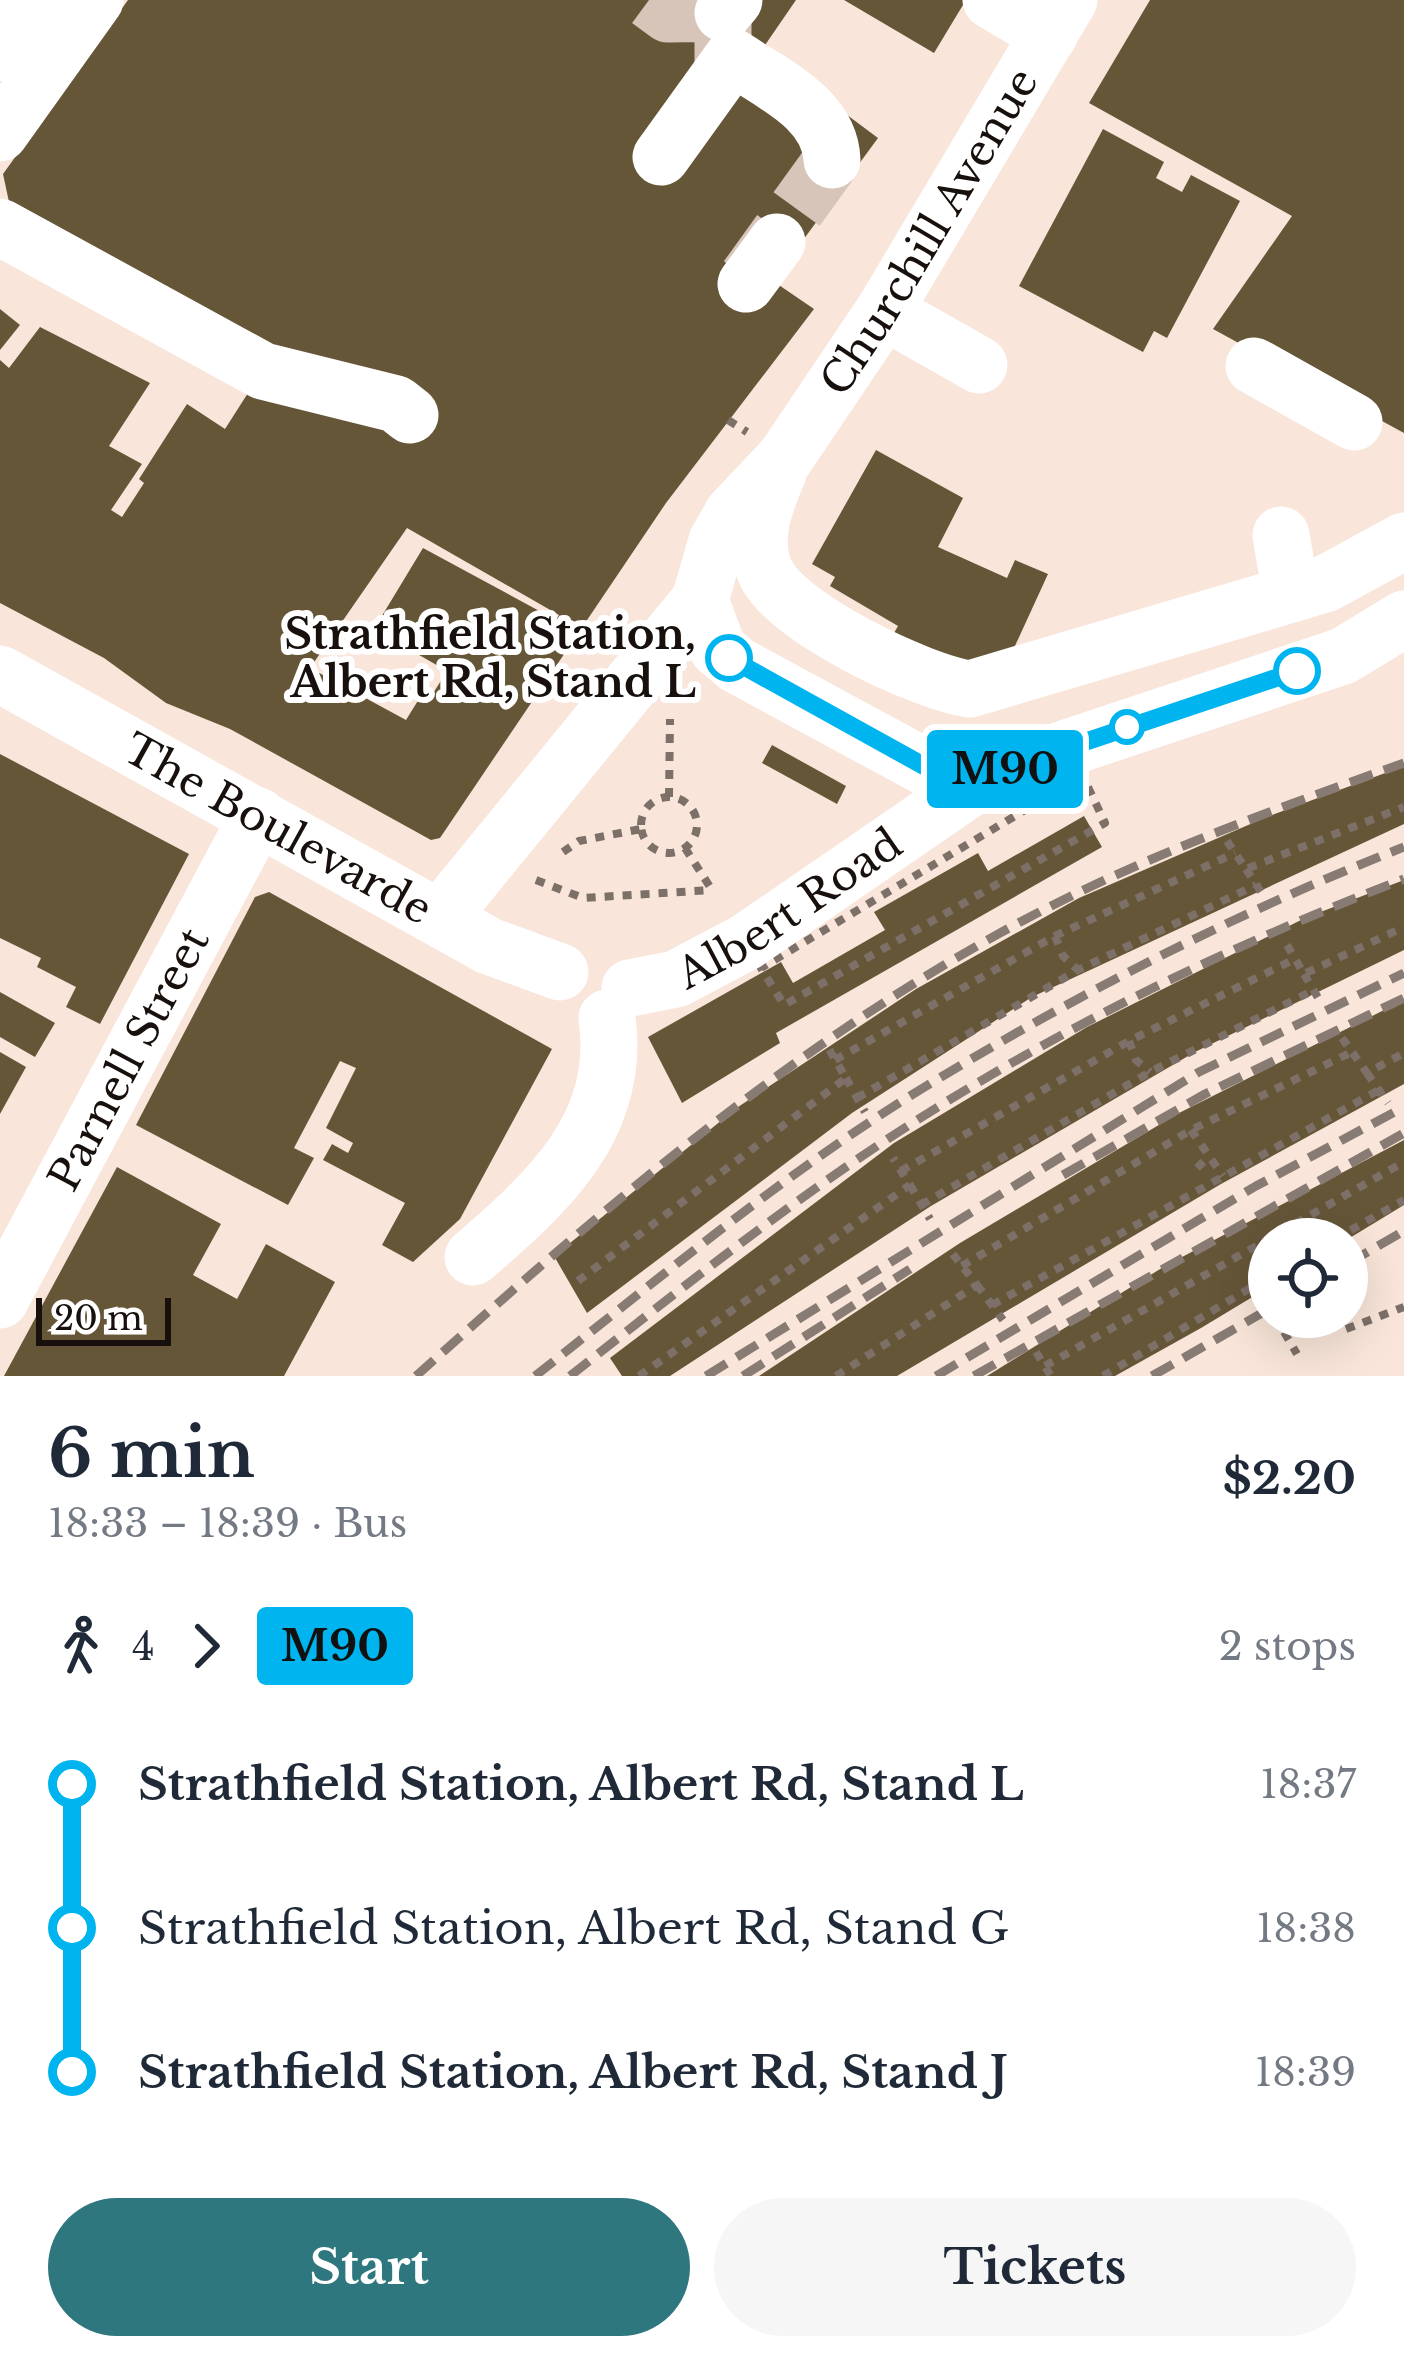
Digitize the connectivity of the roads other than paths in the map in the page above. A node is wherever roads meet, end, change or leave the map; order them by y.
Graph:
1 (34, 0) edge
2 (95, 0) edge
3 (992, 0) edge
4 (1059, 17) edge
5 (730, 23) edge
6 (0, 48) edge
7 (0, 134) edge
8 (661, 158) dead end
9 (832, 160) dead end
10 (0, 227) edge
11 (884, 311) junction
12 (979, 365) dead end
13 (1254, 366) dead end
14 (410, 415) dead end
15 (1354, 422) dead end
16 (784, 458) junction
17 (1281, 535) dead end
18 (1404, 541) edge
19 (1291, 594) junction
20 (700, 600) junction
21 (1404, 619) edge
22 (0, 674) edge
23 (970, 689) junction
24 (992, 773) junction
25 (258, 816) junction
26 (441, 917) junction
27 (619, 1003) junction
28 (472, 1257) dead end
29 (0, 1300) edge

1 - 6 main road
2 - 7 street
3 - 4 street
4 - 11 street, Churchill Avenue
5 - 8 street
5 - 9 street
10 - 14 street
11 - 12 street
11 - 16 street, Churchill Avenue
13 - 15 street
16 - 20 street
16 - 23 street
17 - 19 street
18 - 19 street
19 - 23 street
20 - 24 street
20 - 26 street
21 - 24 street, Albert Road
22 - 25 street, The Boulevarde
23 - 24 street
24 - 27 street, Albert Road
25 - 26 street, The Boulevarde
25 - 29 street, Parnell Street
26 - 27 street, The Boulevarde
27 - 28 street

